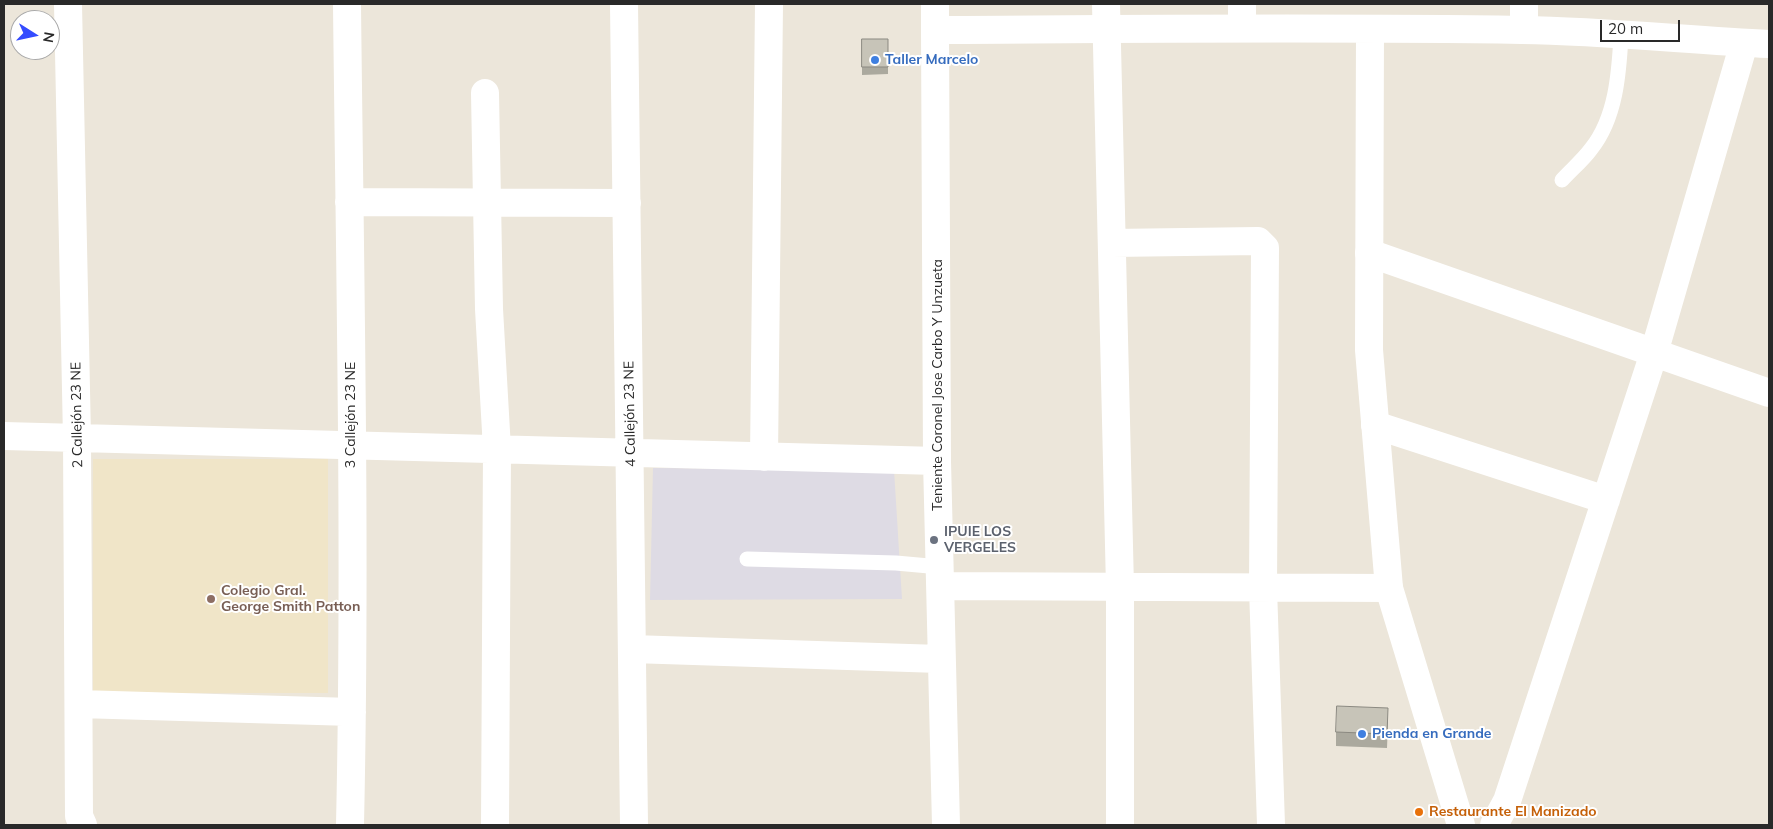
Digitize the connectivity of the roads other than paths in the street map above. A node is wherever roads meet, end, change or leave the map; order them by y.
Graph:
1 (68, 4) edge
2 (347, 4) edge
3 (624, 4) edge
4 (769, 4) edge
5 (1242, 15) edge
6 (1106, 16) edge
7 (935, 17) edge
8 (1524, 17) edge
9 (1370, 30) junction
10 (1621, 36) junction
11 (1756, 43) edge
12 (485, 93) dead end
13 (1562, 180) dead end
14 (349, 202) junction
15 (487, 202) junction
16 (627, 203) junction
17 (1112, 243) junction
18 (1369, 253) junction
19 (1654, 353) junction
20 (1769, 393) edge
21 (1375, 425) junction
22 (4, 436) edge
23 (77, 438) junction
24 (352, 445) junction
25 (498, 449) junction
26 (630, 453) junction
27 (764, 457) junction
28 (937, 461) junction
29 (1606, 500) junction
30 (747, 559) dead end
31 (940, 576) junction
32 (1120, 587) junction
33 (1263, 588) junction
34 (1389, 588) junction
35 (632, 649) junction
36 (940, 659) junction
37 (79, 704) junction
38 (352, 712) junction
39 (83, 825) edge
40 (350, 825) edge
41 (495, 825) edge
42 (634, 825) edge
43 (946, 825) edge
44 (1120, 825) edge
45 (1271, 825) edge
46 (1461, 825) edge
47 (1494, 825) edge

1 - 23 street, 2 Callejón 23 NE
2 - 14 street, 3 Callejón 23 NE
3 - 16 street, 4 Callejón 23 NE
4 - 27 street
5 - 6 street
5 - 9 street
6 - 7 street
6 - 17 street
7 - 28 street, Teniente Coronel Jose Carbo Y Unzueta
8 - 9 street
8 - 10 street
9 - 18 street
10 - 11 street
10 - 13 lane
11 - 19 street
12 - 15 street
14 - 15 street
14 - 24 street, 3 Callejón 23 NE
15 - 16 street
15 - 25 street
16 - 26 street, 4 Callejón 23 NE
17 - 32 street
17 - 33 street
18 - 19 street
18 - 21 street
19 - 20 street
19 - 29 street
21 - 29 street
21 - 34 street
22 - 23 street
23 - 24 street
23 - 37 street, 2 Callejón 23 NE
24 - 25 street
24 - 38 street, 3 Callejón 23 NE
25 - 26 street
25 - 41 street
26 - 27 street
26 - 35 street, 4 Callejón 23 NE
27 - 28 street
28 - 31 street, Teniente Coronel Jose Carbo Y Unzueta
29 - 47 street
30 - 31 lane
31 - 32 street
31 - 36 street, Teniente Coronel Jose Carbo Y Unzueta
32 - 33 street
32 - 44 street
33 - 34 street
33 - 45 street
34 - 46 street
35 - 36 street
35 - 42 street, 4 Callejón 23 NE
36 - 43 street, Teniente Coronel Jose Carbo Y Unzueta
37 - 38 street
37 - 39 street, 2 Callejón 23 NE
38 - 40 street, 3 Callejón 23 NE

